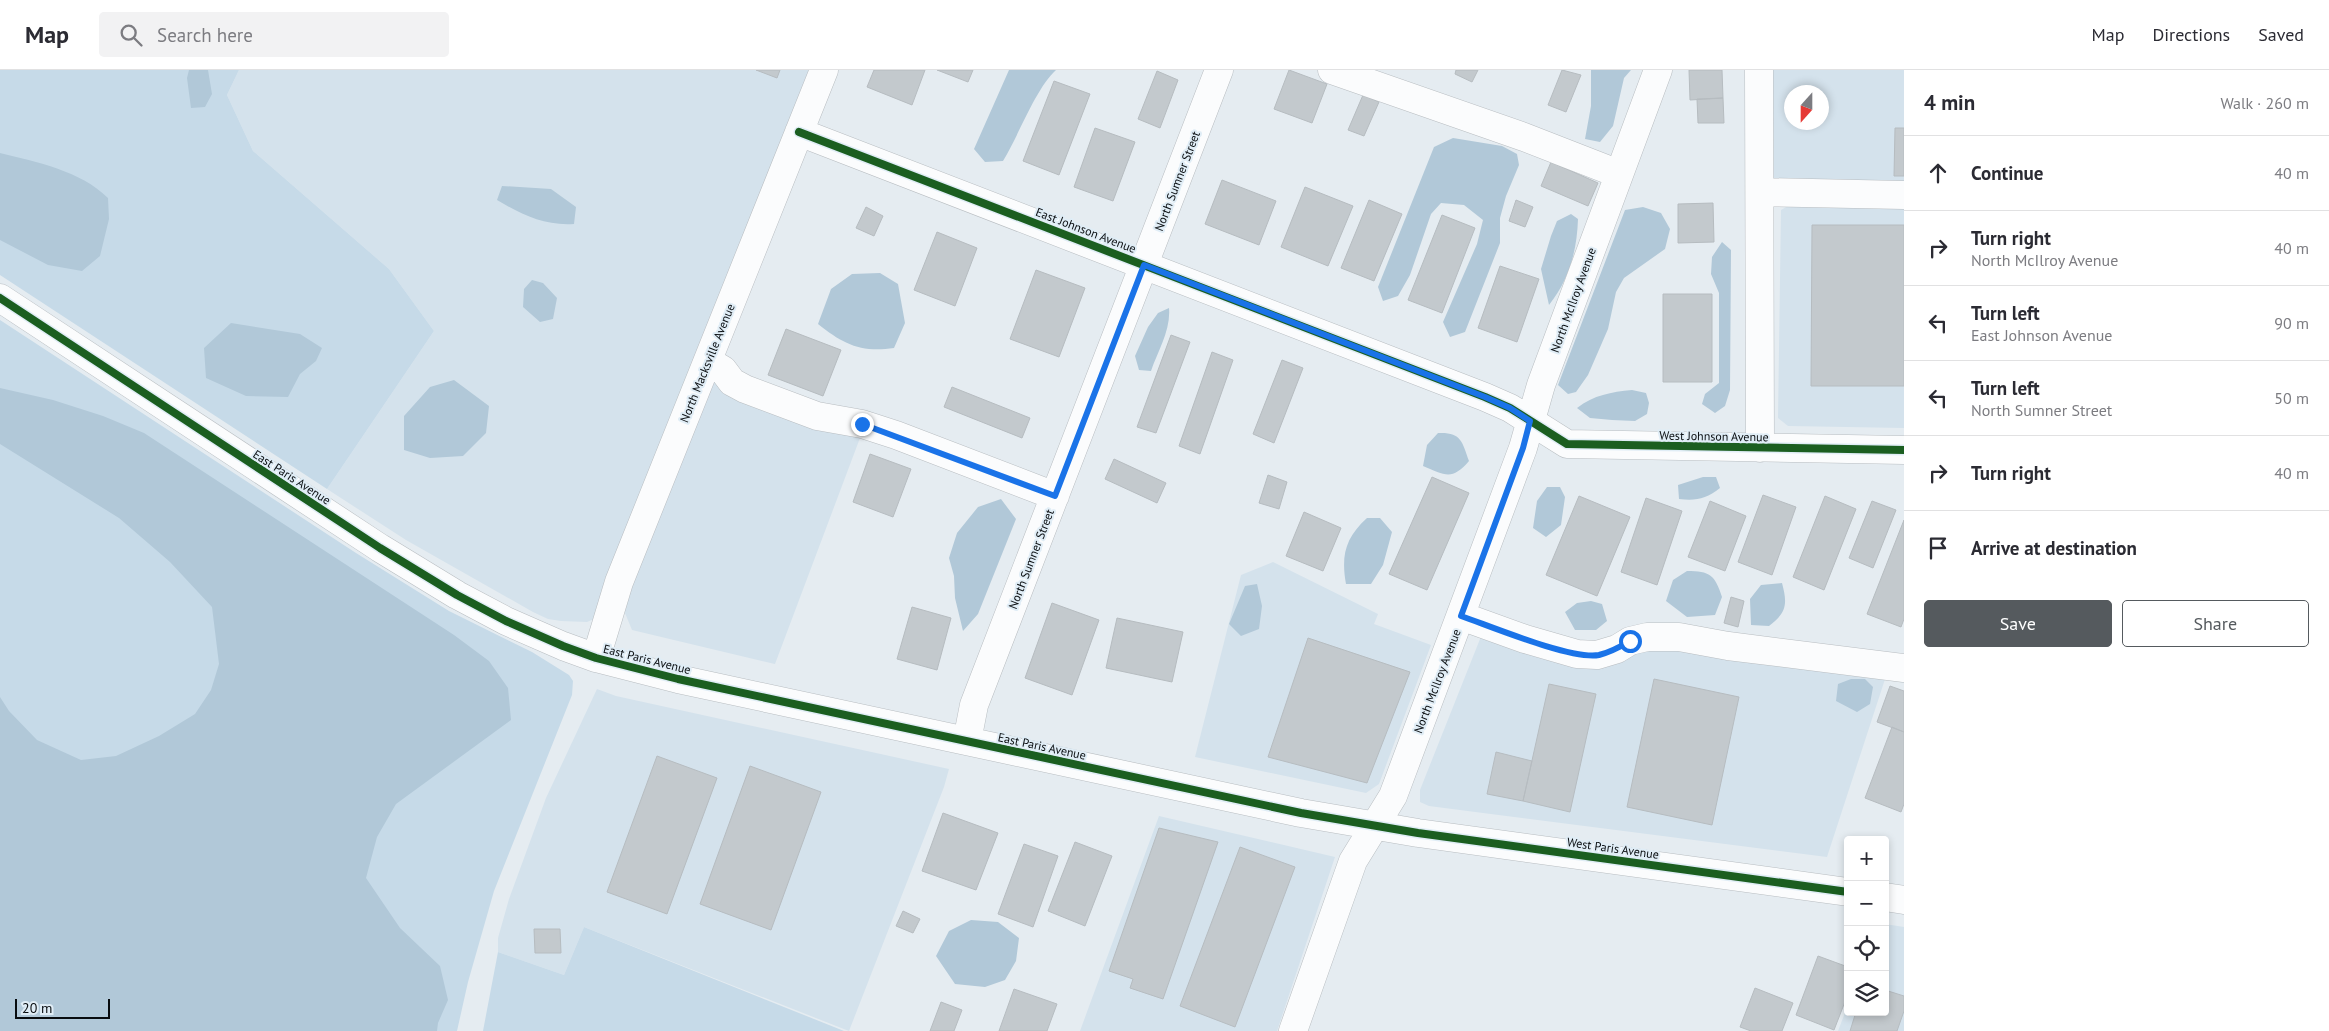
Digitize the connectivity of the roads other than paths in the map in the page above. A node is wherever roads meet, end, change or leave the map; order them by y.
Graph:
1 (824, 70) edge
2 (1220, 70) edge
3 (1332, 70) edge
4 (1658, 70) edge
5 (1759, 70) edge
6 (799, 132) junction
7 (1619, 174) junction
8 (1760, 192) junction
9 (1904, 195) edge
10 (1144, 265) junction
11 (0, 298) edge
12 (708, 361) junction
13 (1530, 421) junction
14 (1760, 448) junction
15 (1904, 450) edge
16 (1055, 496) junction
17 (1461, 616) junction
18 (596, 658) junction
19 (1904, 668) edge
20 (967, 741) junction
21 (1375, 826) junction
22 (1844, 891) edge
23 (1889, 898) edge
24 (1904, 900) edge
25 (1293, 1031) edge

1 - 6 street, North Macksville Avenue
2 - 10 street, North Sumner Street
3 - 7 street
4 - 7 street, North McIlroy Avenue
5 - 8 street
6 - 10 street, East Johnson Avenue
6 - 12 street, North Macksville Avenue
7 - 13 street, North McIlroy Avenue
8 - 9 street
8 - 14 street
10 - 13 street, East Johnson Avenue
10 - 16 street, North Sumner Street
11 - 18 street, East Paris Avenue
12 - 16 street
12 - 18 street, North Macksville Avenue
13 - 14 street, West Johnson Avenue
13 - 17 street, North McIlroy Avenue
14 - 15 street, West Johnson Avenue
16 - 20 street, North Sumner Street
17 - 19 street
17 - 21 street, North McIlroy Avenue
18 - 20 street, East Paris Avenue
20 - 21 street, East Paris Avenue
21 - 22 street, West Paris Avenue
21 - 25 street, North McIlroy Avenue
23 - 24 street

